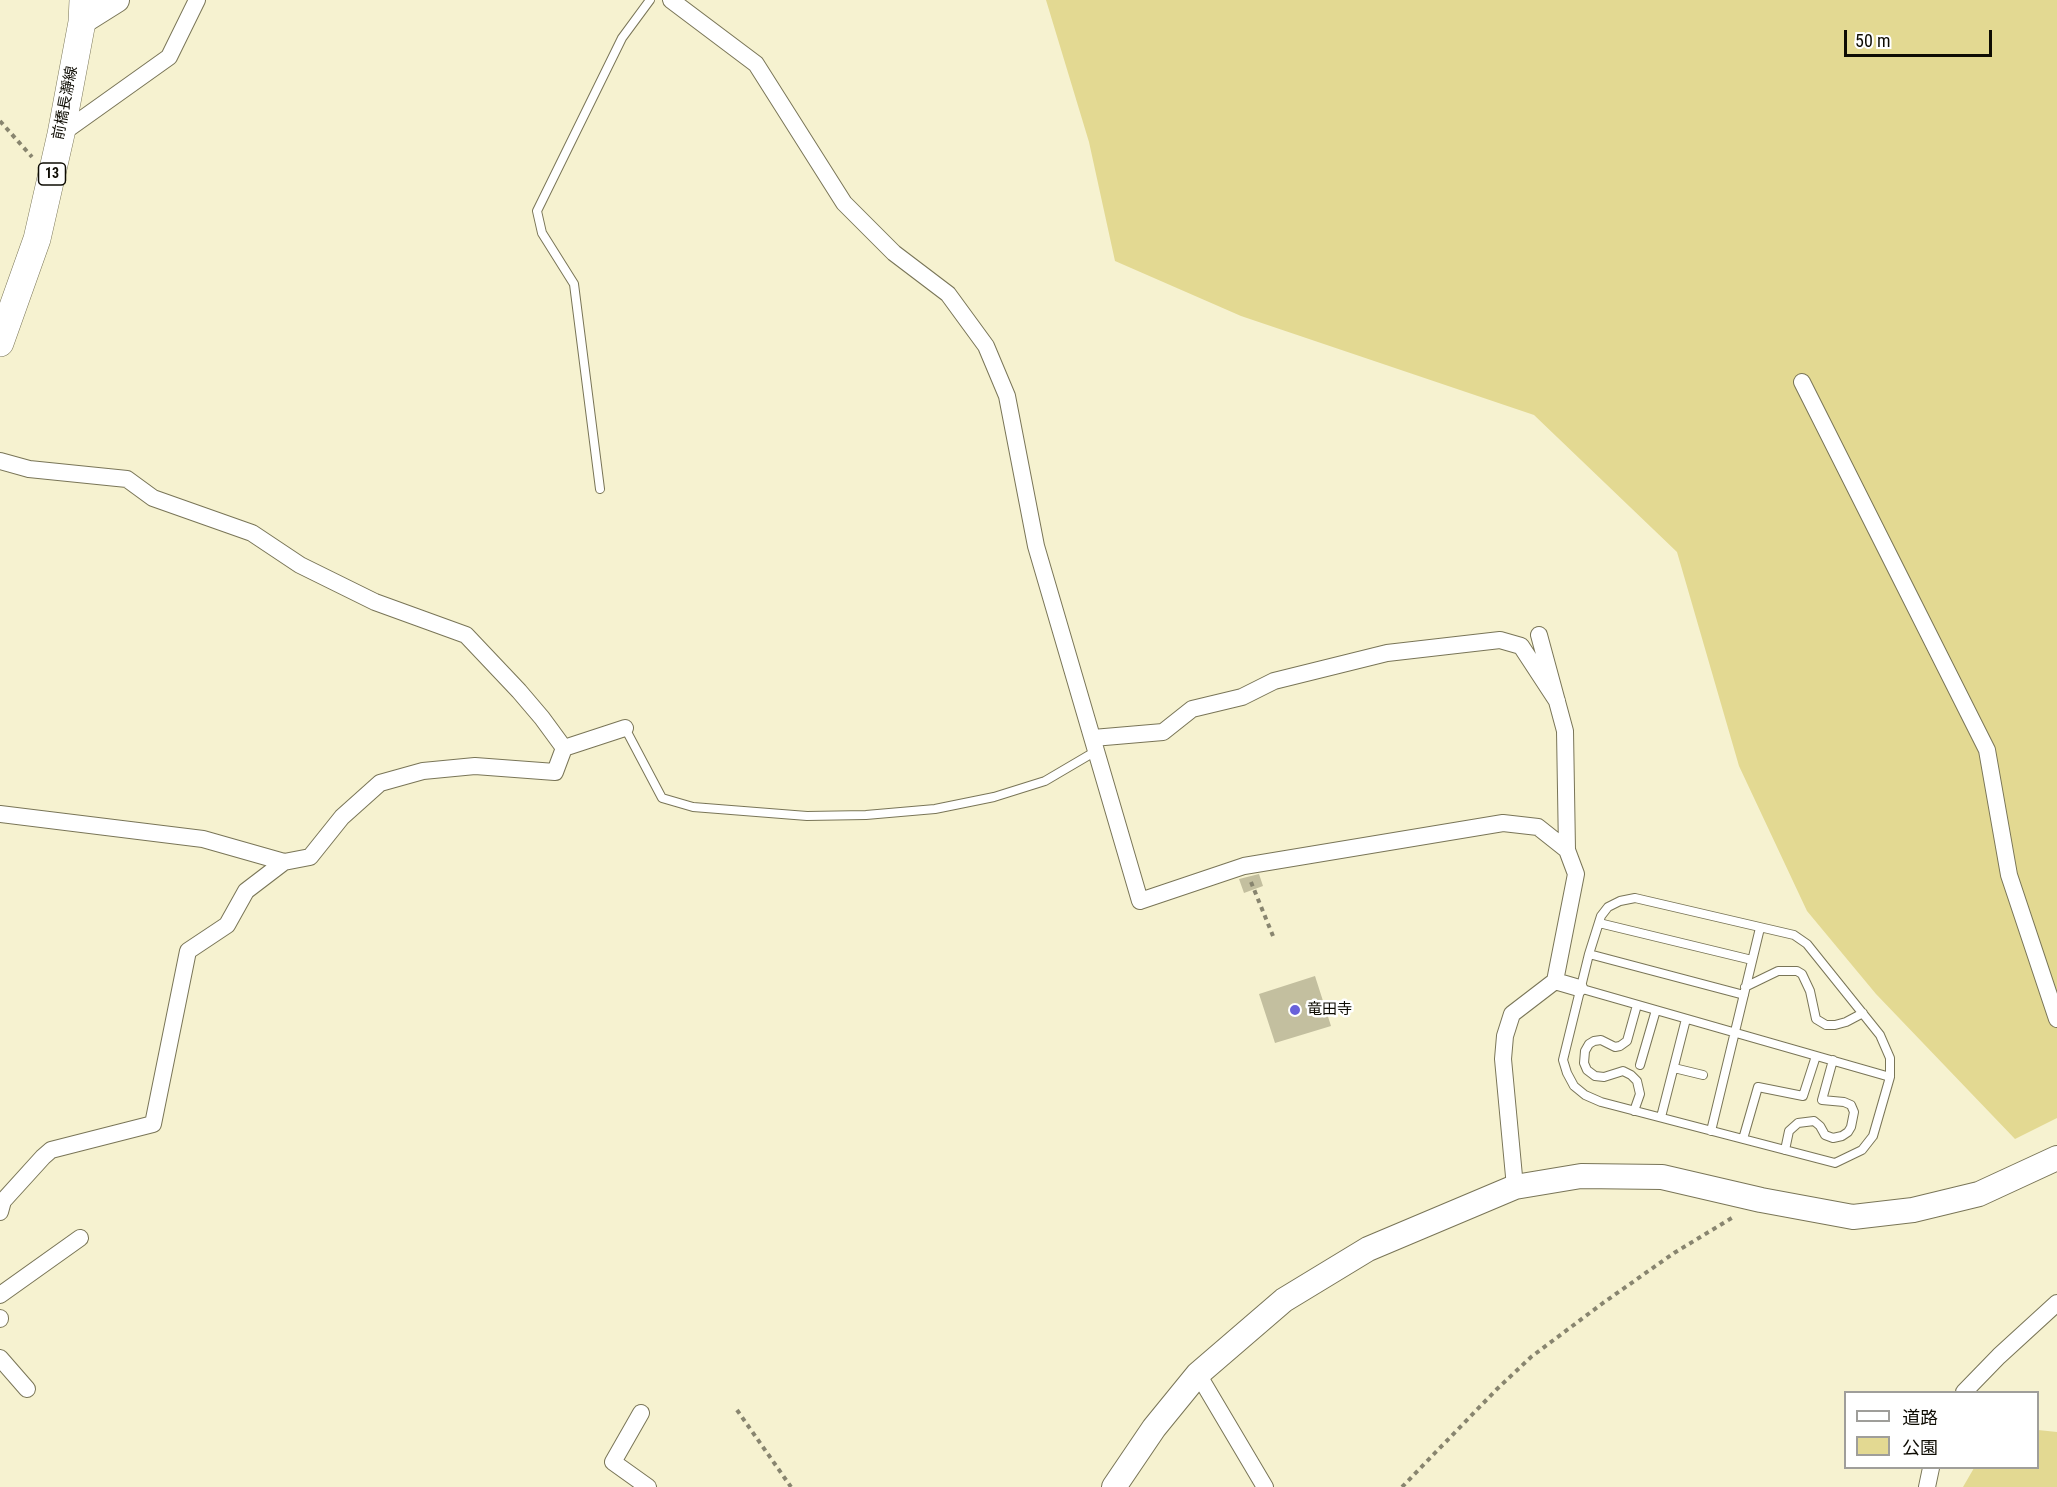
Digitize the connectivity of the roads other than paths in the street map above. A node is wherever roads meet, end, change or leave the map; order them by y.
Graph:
1 (117, 0) edge
2 (197, 0) edge
3 (650, 0) edge
4 (670, 0) edge
5 (82, 11) edge
6 (60, 134) junction
7 (0, 343) edge
8 (1802, 382) dead end
9 (0, 461) edge
10 (600, 489) dead end
11 (1539, 635) dead end
12 (1557, 702) junction
13 (625, 728) joint
14 (1095, 744) junction
15 (564, 748) junction
16 (0, 814) edge
17 (1567, 850) junction
18 (284, 862) junction
19 (1599, 923) junction
20 (1760, 928) junction
21 (1589, 954) junction
22 (1752, 960) junction
23 (1555, 981) junction
24 (1579, 988) junction
25 (1744, 991) junction
26 (1637, 1005) junction
27 (1656, 1010) junction
28 (1863, 1013) junction
29 (1686, 1019) junction
30 (2057, 1019) edge
31 (1734, 1032) junction
32 (1816, 1056) junction
33 (1833, 1060) junction
34 (1640, 1065) dead end
35 (1674, 1068) junction
36 (1703, 1075) dead end
37 (1890, 1077) junction
38 (1634, 1111) junction
39 (1661, 1118) junction
40 (1711, 1131) junction
41 (1743, 1139) junction
42 (1785, 1150) junction
43 (2057, 1158) edge
44 (1515, 1187) junction
45 (0, 1212) edge
46 (80, 1238) dead end
47 (0, 1295) edge
48 (2057, 1303) edge
49 (0, 1358) edge
50 (1198, 1374) junction
51 (27, 1389) dead end
52 (1965, 1391) edge
53 (640, 1413) dead end
54 (1931, 1469) edge
55 (648, 1487) edge
56 (1114, 1487) edge
57 (1265, 1487) edge
58 (1927, 1487) edge

1 - 5 street
2 - 6 street
3 - 10 lane
4 - 14 street
5 - 6 main road, 前橋長瀞線 / 13
6 - 7 main road, 前橋長瀞線 / 13
8 - 30 street
9 - 15 street
11 - 12 street
12 - 14 street
12 - 17 street
13 - 14 lane
13 - 15 street
14 - 17 street
15 - 18 street
16 - 18 street
17 - 23 street
18 - 45 street
19 - 20 lane
19 - 21 lane
19 - 22 lane
20 - 22 lane
20 - 28 lane
21 - 24 lane
21 - 25 lane
22 - 25 lane
23 - 24 street
23 - 44 street
24 - 26 lane
24 - 38 lane
25 - 28 lane
25 - 31 lane
26 - 27 lane
26 - 38 lane
27 - 29 lane
27 - 34 lane
28 - 37 lane
29 - 31 lane
29 - 35 lane
31 - 32 lane
31 - 40 lane
32 - 33 lane
32 - 41 lane
33 - 37 lane
33 - 42 lane
35 - 36 lane
35 - 39 lane
37 - 42 lane
38 - 39 lane
39 - 40 lane
40 - 41 lane
41 - 42 lane
43 - 44 street
44 - 50 street
46 - 47 street
48 - 52 street
49 - 51 street
50 - 56 street
50 - 57 street
53 - 55 street
54 - 58 street

